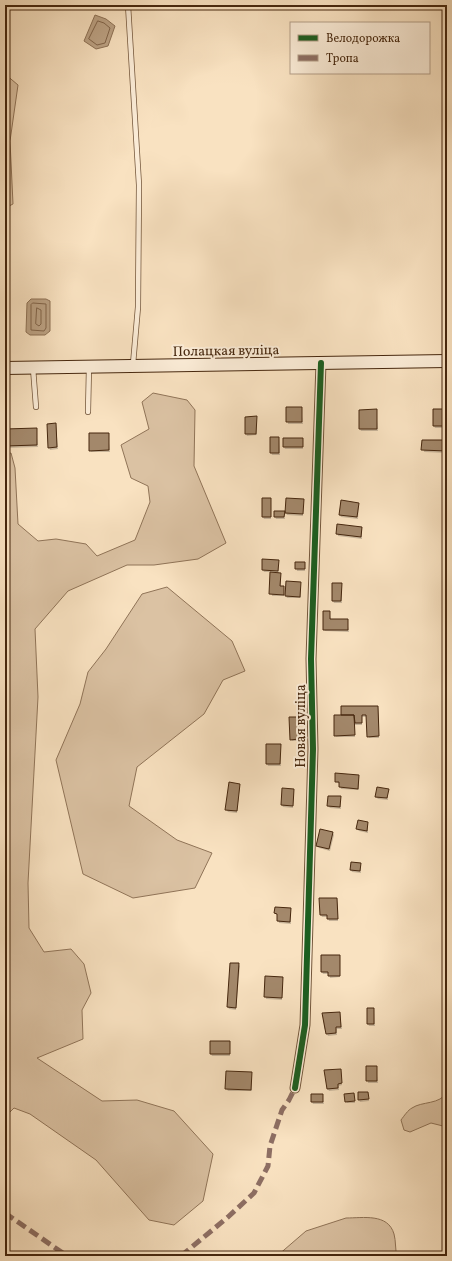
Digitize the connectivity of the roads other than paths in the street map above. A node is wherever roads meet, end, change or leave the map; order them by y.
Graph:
1 (128, 5) edge
2 (447, 361) edge
3 (320, 363) junction
4 (133, 366) junction
5 (89, 367) junction
6 (5, 368) edge
7 (34, 368) junction
8 (36, 407) dead end
9 (88, 412) dead end
10 (295, 1088) dead end

1 - 4 lane
2 - 3 main road, Полацкая вуліца
3 - 4 main road, Полацкая вуліца
3 - 10 street, Новая вуліца
4 - 5 main road, Полацкая вуліца
5 - 7 main road, Полацкая вуліца
5 - 9 lane
6 - 7 main road, Полацкая вуліца
7 - 8 lane

